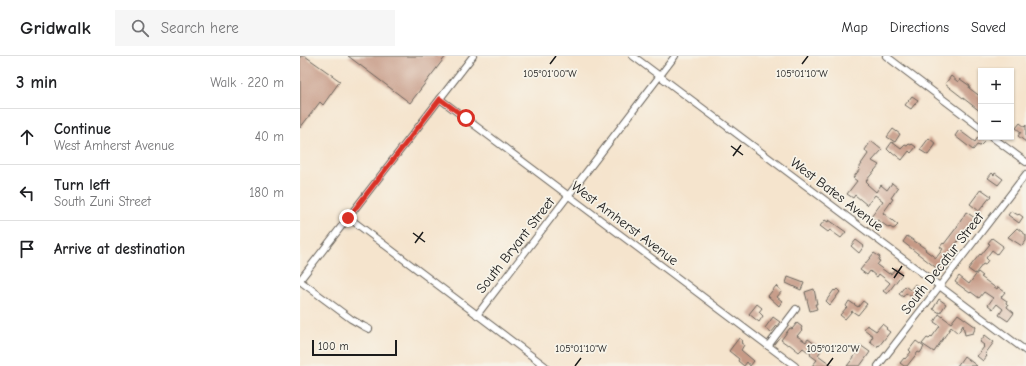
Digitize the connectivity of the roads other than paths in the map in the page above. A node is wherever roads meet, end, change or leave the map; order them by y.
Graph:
1 (473, 56) edge
2 (633, 56) edge
3 (675, 56) edge
4 (886, 56) edge
5 (660, 76) junction
6 (440, 99) junction
7 (978, 126) edge
8 (996, 140) edge
9 (1026, 162) edge
10 (1026, 174) edge
11 (568, 196) junction
12 (348, 218) junction
13 (301, 278) edge
14 (940, 286) junction
15 (796, 309) dead end
16 (477, 315) junction
17 (369, 329) dead end
18 (768, 346) junction
19 (1026, 351) edge
20 (545, 366) edge
21 (795, 366) edge
22 (878, 366) edge

1 - 6 street
2 - 5 street, West Bates Avenue
3 - 5 street, South Bryant Street
4 - 7 street
5 - 11 street, South Bryant Street
5 - 14 street, West Bates Avenue
6 - 11 street, West Amherst Avenue
6 - 12 street
8 - 9 street
10 - 14 street, South Decatur Street
11 - 16 street, South Bryant Street
11 - 18 street, West Amherst Avenue
12 - 13 street
12 - 16 street
13 - 17 street
14 - 19 street, West Bates Avenue
14 - 22 street, South Decatur Street
15 - 18 street
16 - 20 street
18 - 21 street, West Amherst Avenue

